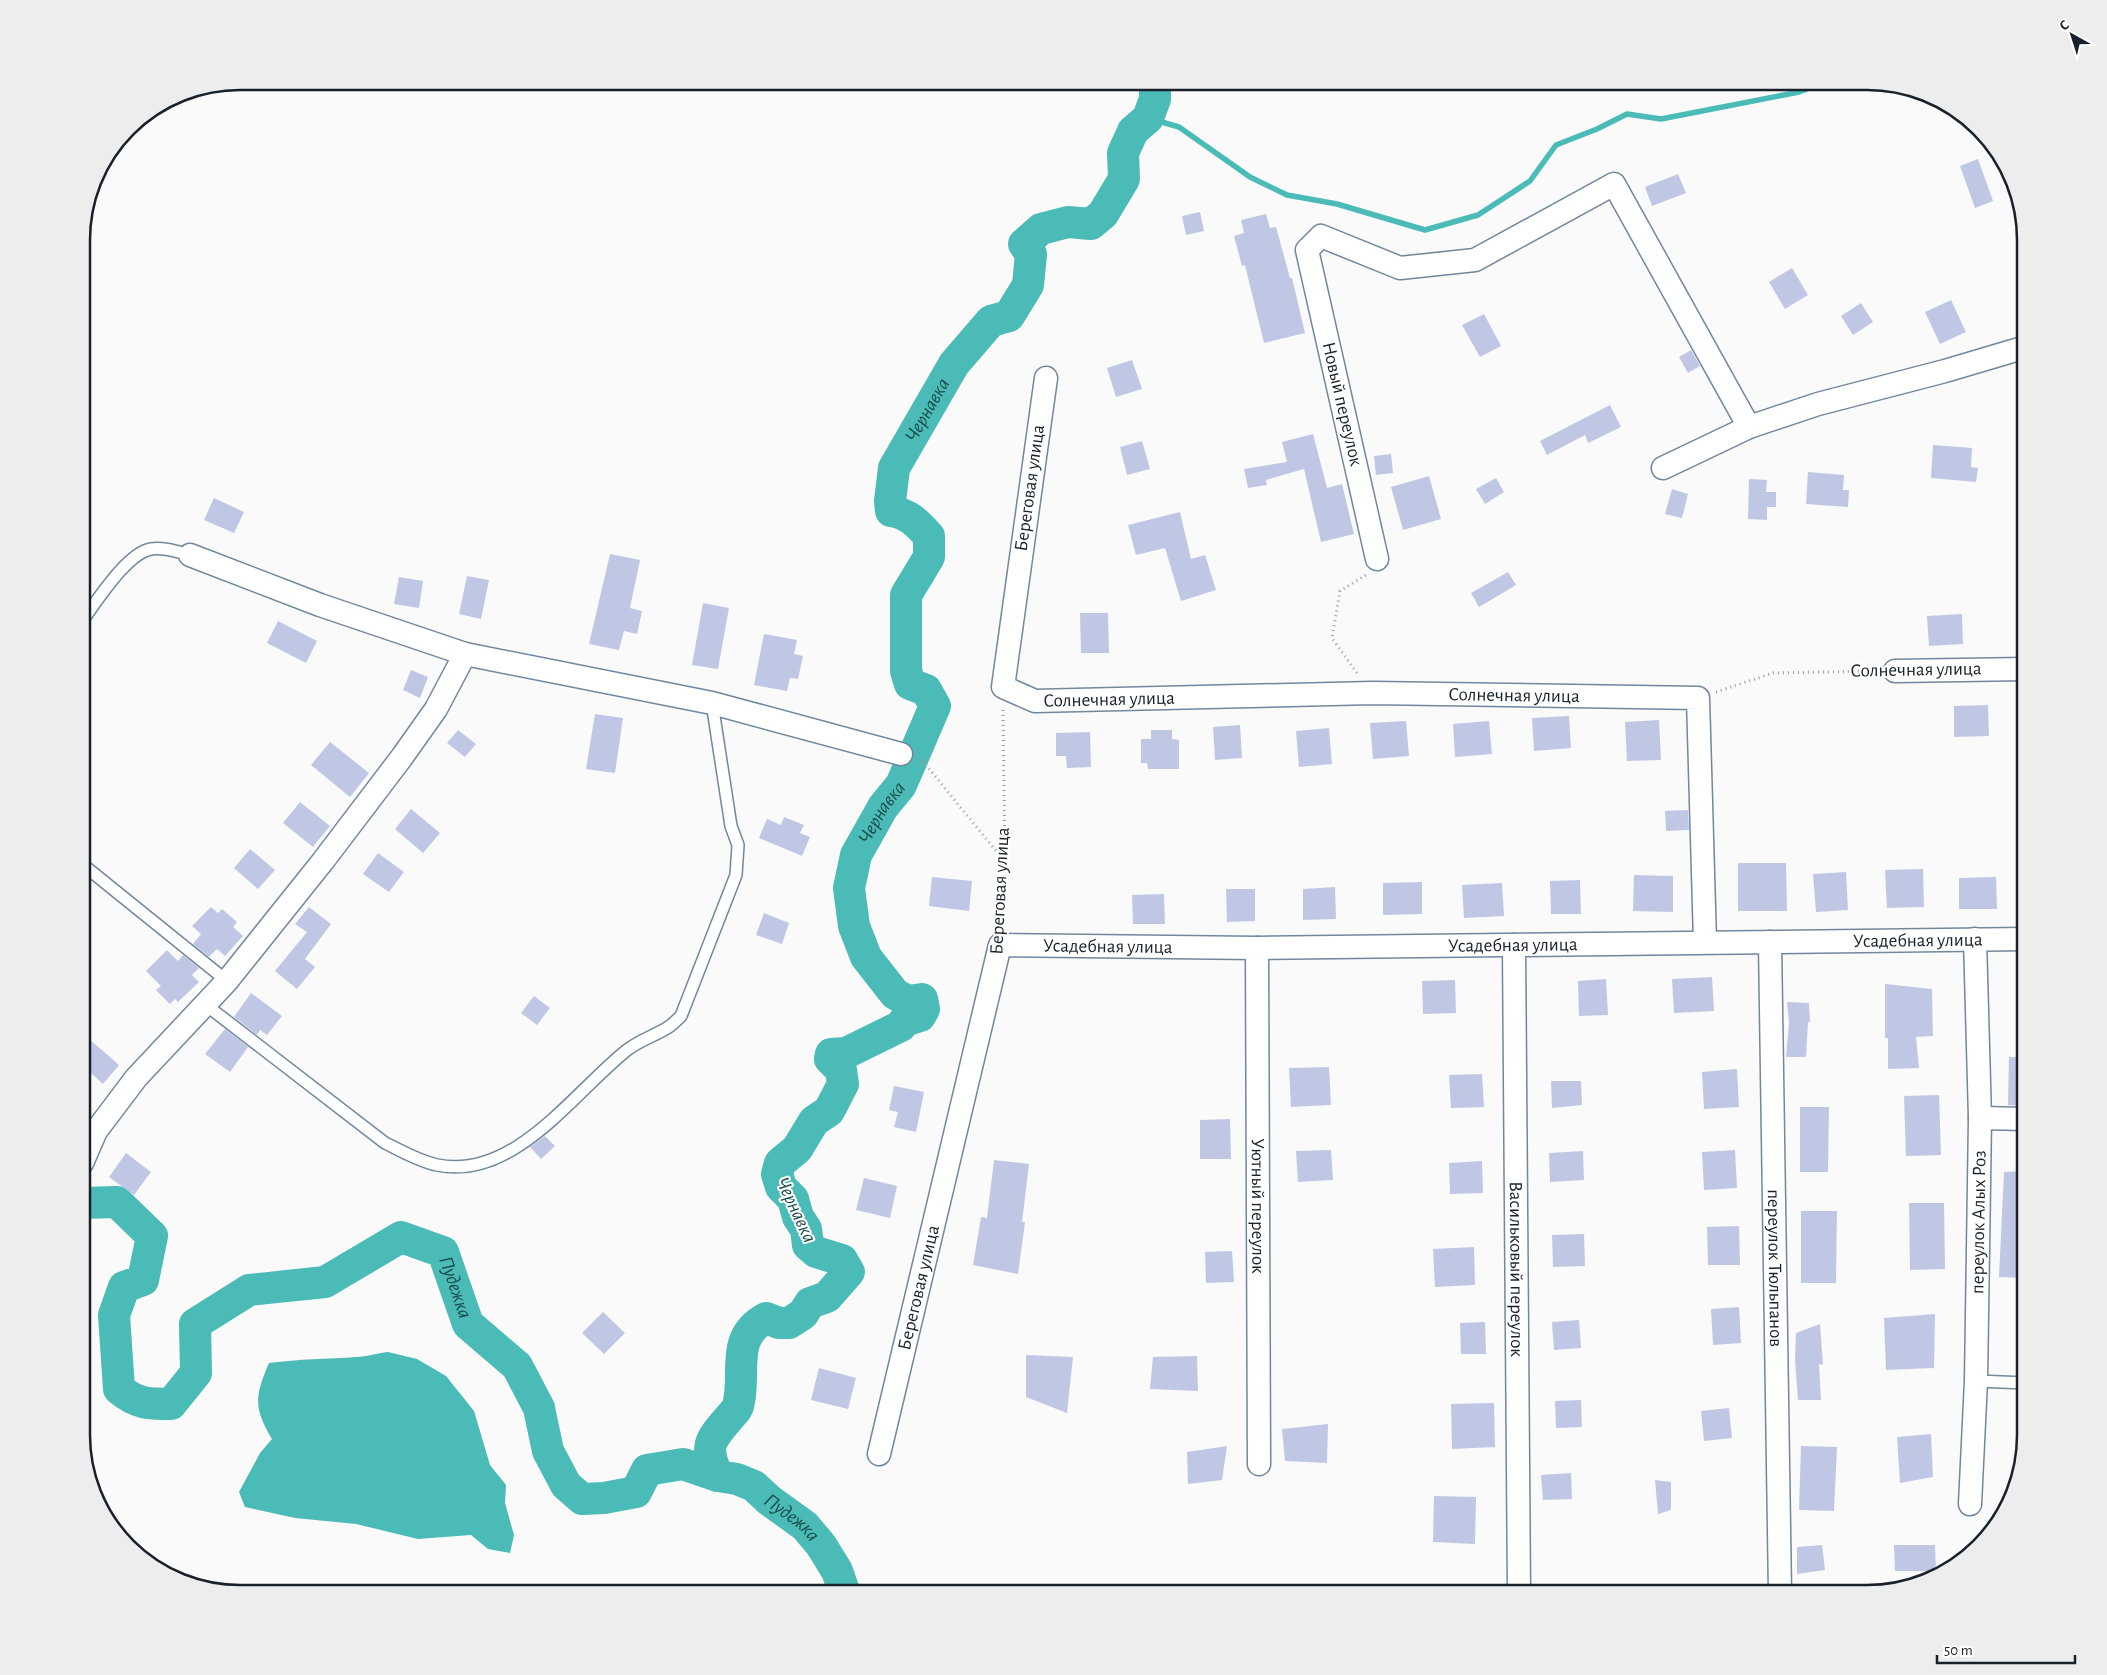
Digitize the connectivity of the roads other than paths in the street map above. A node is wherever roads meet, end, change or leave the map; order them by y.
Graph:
1 (2017, 350) edge
2 (1046, 378) dead end
3 (1749, 427) junction
4 (1663, 468) dead end
5 (190, 555) joint
6 (1377, 559) road end
7 (90, 610) edge
8 (465, 654) junction
9 (2017, 668) edge
10 (1895, 671) road end
11 (1003, 687) joint
12 (712, 703) junction
13 (901, 754) dead end
14 (90, 870) edge
15 (1975, 939) junction
16 (2017, 939) edge
17 (1706, 942) junction
18 (1770, 942) junction
19 (1000, 945) joint
20 (1514, 945) junction
21 (1257, 948) junction
22 (227, 981) junction
23 (206, 1005) junction
24 (1980, 1118) junction
25 (2017, 1118) edge
26 (90, 1145) edge
27 (1976, 1381) junction
28 (2017, 1383) edge
29 (879, 1454) dead end
30 (1259, 1464) dead end
31 (1970, 1504) dead end
32 (1519, 1585) edge
33 (1780, 1585) edge

1 - 3 street
2 - 11 street, Береговая улица
3 - 4 street
3 - 6 street, Новый переулок
5 - 7 lane
5 - 8 street
8 - 12 street
8 - 22 street
9 - 10 street, Солнечная улица
11 - 17 street, Солнечная улица
12 - 13 street
12 - 23 lane
14 - 22 lane
15 - 16 street, Усадебная улица
15 - 18 street, Усадебная улица
15 - 24 street, переулок Алых Роз
17 - 18 street, Усадебная улица
17 - 20 street, Усадебная улица
18 - 33 street, переулок Тюльпанов
19 - 21 street, Усадебная улица
19 - 29 street, Береговая улица
20 - 21 street, Усадебная улица
20 - 32 street, Васильковый переулок
21 - 30 street, Уютный переулок
22 - 23 street
23 - 26 street
24 - 25 street
24 - 27 street, переулок Алых Роз
27 - 28 lane
27 - 31 street, переулок Алых Роз

